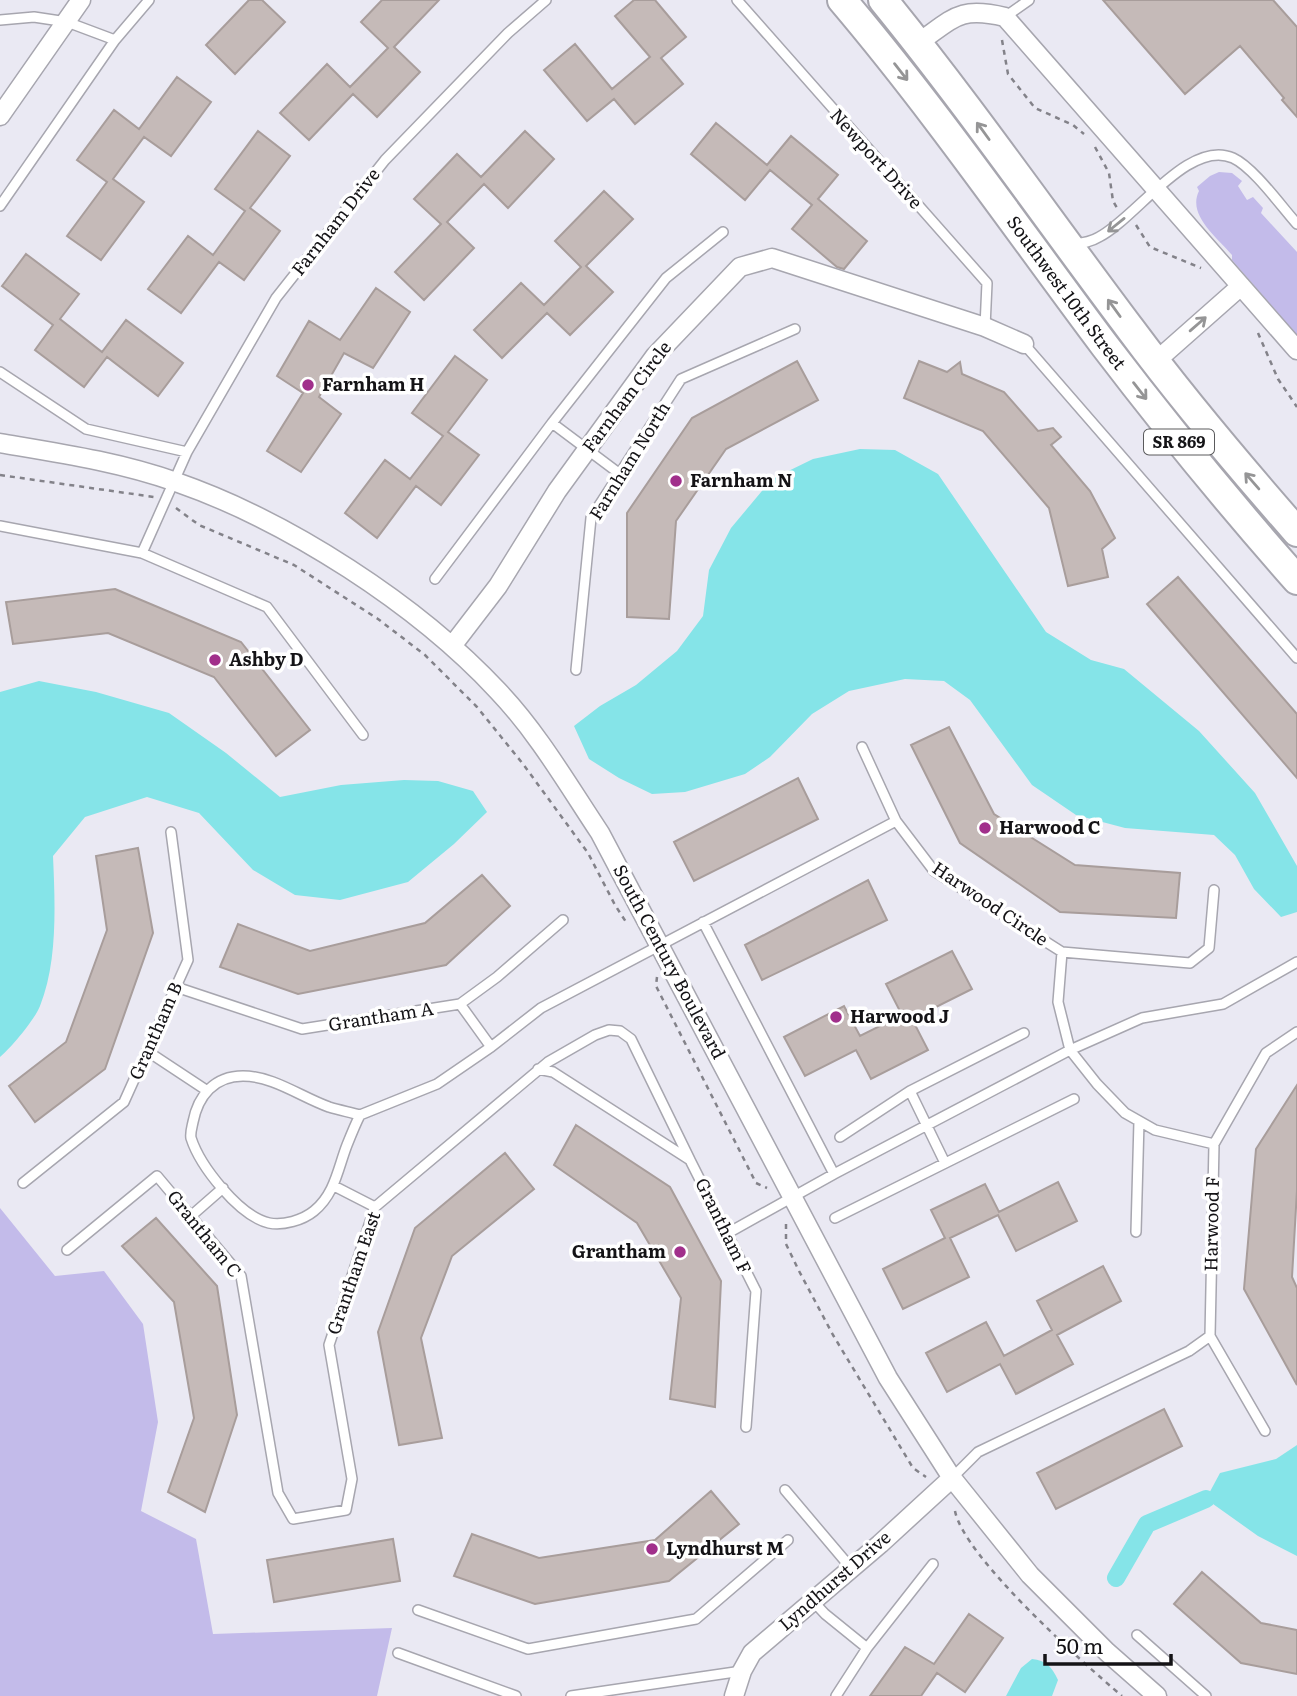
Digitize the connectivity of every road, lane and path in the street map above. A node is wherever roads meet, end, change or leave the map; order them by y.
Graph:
1 (81, 0) edge
2 (149, 0) edge
3 (546, 0) edge
4 (737, 0) edge
5 (842, 0) edge
6 (853, 0) edge
7 (883, 0) edge
8 (1029, 0) edge
9 (0, 20) edge
10 (67, 22) junction
11 (1002, 24) junction
12 (115, 40) junction
13 (918, 43) junction
14 (0, 116) edge
15 (1157, 190) junction
16 (0, 206) edge
17 (1117, 208) dead end
18 (1135, 223) dead end
19 (1297, 224) edge
20 (723, 232) dead end
21 (1068, 245) junction
22 (1207, 271) dead end
23 (1241, 286) junction
24 (1070, 298) junction
25 (985, 327) junction
26 (795, 330) dead end
27 (1256, 330) dead end
28 (1024, 344) joint
29 (1297, 350) edge
30 (1155, 362) junction
31 (0, 372) edge
32 (1297, 407) edge
33 (552, 423) junction
34 (0, 443) edge
35 (586, 450) junction
36 (187, 452) junction
37 (620, 474) junction
38 (0, 475) edge
39 (173, 481) junction
40 (145, 494) dead end
41 (182, 512) dead end
42 (0, 526) edge
43 (1297, 532) edge
44 (142, 553) junction
45 (435, 579) dead end
46 (1297, 580) edge
47 (452, 646) junction
48 (1297, 658) edge
49 (576, 670) dead end
50 (363, 735) dead end
51 (862, 747) dead end
52 (896, 821) junction
53 (171, 832) dead end
54 (1214, 890) dead end
55 (563, 920) dead end
56 (703, 922) junction
57 (631, 929) dead end
58 (658, 945) junction
59 (1062, 952) junction
60 (1297, 962) edge
61 (657, 971) dead end
62 (176, 987) junction
63 (460, 1004) junction
64 (1297, 1032) edge
65 (1024, 1033) dead end
66 (491, 1047) junction
67 (1070, 1050) junction
68 (147, 1051) junction
69 (538, 1069) junction
70 (206, 1090) junction
71 (910, 1091) junction
72 (1074, 1099) dead end
73 (360, 1115) junction
74 (1139, 1121) junction
75 (927, 1125) junction
76 (840, 1137) dead end
77 (1214, 1143) junction
78 (690, 1160) junction
79 (944, 1163) junction
80 (834, 1174) junction
81 (23, 1183) dead end
82 (334, 1186) junction
83 (223, 1188) junction
84 (772, 1191) dead end
85 (794, 1197) junction
86 (375, 1207) junction
87 (191, 1216) junction
88 (835, 1218) dead end
89 (786, 1220) dead end
90 (1136, 1232) dead end
91 (728, 1233) junction
92 (67, 1250) dead end
93 (1210, 1336) junction
94 (746, 1427) dead end
95 (1265, 1431) dead end
96 (952, 1478) junction
97 (930, 1480) dead end
98 (785, 1490) dead end
99 (278, 1493) joint
100 (954, 1506) dead end
101 (788, 1540) dead end
102 (933, 1564) dead end
103 (851, 1568) junction
104 (812, 1600) junction
105 (418, 1610) dead end
106 (1137, 1635) dead end
107 (867, 1648) junction
108 (398, 1653) dead end
109 (742, 1671) junction
110 (516, 1696) edge
111 (571, 1696) edge
112 (734, 1696) edge
113 (836, 1696) edge
114 (1122, 1696) edge
115 (1157, 1696) edge
116 (1206, 1696) edge

1 - 10 street
2 - 12 lane
3 - 36 lane, Farnham Drive
4 - 25 lane, Newport Drive
5 -> 24 main road, Southwest 10th Street / SR 869
6 - 13 main road
7 - 13 main road, Southwest 10th Street / SR 869
8 - 11 lane
9 - 10 lane
10 - 12 lane
10 - 14 street
11 - 13 street
11 - 15 street
11 - 17 path
12 - 16 lane
21 -> 13 main road, Southwest 10th Street / SR 869
15 - 19 lane
15 -> 21 lane
15 - 23 street
18 - 22 path
20 - 33 lane
30 -> 21 main road, Southwest 10th Street / SR 869
23 - 29 street
30 -> 23 street
24 - 30 main road
24 -> 46 main road, Southwest 10th Street / SR 869
25 - 28 street, Farnham Circle
25 - 35 street, Farnham Circle
26 - 37 lane, Farnham North
27 - 32 path
28 - 48 lane
43 -> 30 main road, Southwest 10th Street / SR 869
31 - 36 lane
33 - 35 lane
33 - 45 lane
34 - 39 street, South Century Boulevard
35 - 37 lane
35 - 47 street, Farnham Circle
36 - 39 lane, Farnham Drive
37 - 49 lane, Farnham North
38 - 40 path
39 - 44 lane, Farnham Drive
39 - 47 street, South Century Boulevard
41 - 57 path
42 - 44 lane
44 - 50 lane
47 - 58 street, South Century Boulevard
51 - 52 lane, Harwood Circle
52 - 56 lane
52 - 59 lane, Harwood Circle
53 - 62 lane, Grantham B
54 - 59 lane
55 - 63 lane, Grantham A
56 - 58 lane
56 - 80 lane
58 - 66 lane
58 - 85 street, South Century Boulevard
59 - 67 lane, Harwood Circle
60 - 67 lane
61 - 84 path
62 - 63 lane, Grantham A
62 - 68 lane, Grantham B
63 - 66 lane
64 - 77 lane, Harwood F
65 - 71 lane
66 - 73 lane
67 - 74 lane
67 - 75 lane
68 - 70 lane
68 - 81 lane, Grantham B
69 - 78 lane, Grantham F
69 - 78 lane, Grantham East
69 - 86 lane, Grantham East
70 - 73 lane
70 - 83 lane
71 - 75 lane
71 - 76 lane
72 - 79 lane
73 - 82 lane
74 - 77 lane
74 - 90 lane
75 - 79 lane
75 - 80 lane
77 - 93 lane, Harwood F
78 - 91 lane, Grantham F
79 - 88 lane
80 - 85 lane
82 - 83 lane
82 - 86 lane
83 - 87 lane
85 - 91 lane
85 - 96 street, South Century Boulevard
86 - 99 lane, Grantham East
87 - 92 lane, Grantham C
87 - 99 lane, Grantham C
89 - 97 path
91 - 94 lane, Grantham F
93 - 95 lane
93 - 96 lane
96 - 103 street, Lyndhurst Drive
96 - 115 street, South Century Boulevard
98 - 103 lane
100 - 114 path
101 - 105 lane
102 - 107 lane
103 - 104 street, Lyndhurst Drive
104 - 107 lane
104 - 109 street, Lyndhurst Drive
106 - 116 lane
107 - 113 lane
108 - 110 lane
109 - 111 lane
109 - 112 street, Lyndhurst Drive

